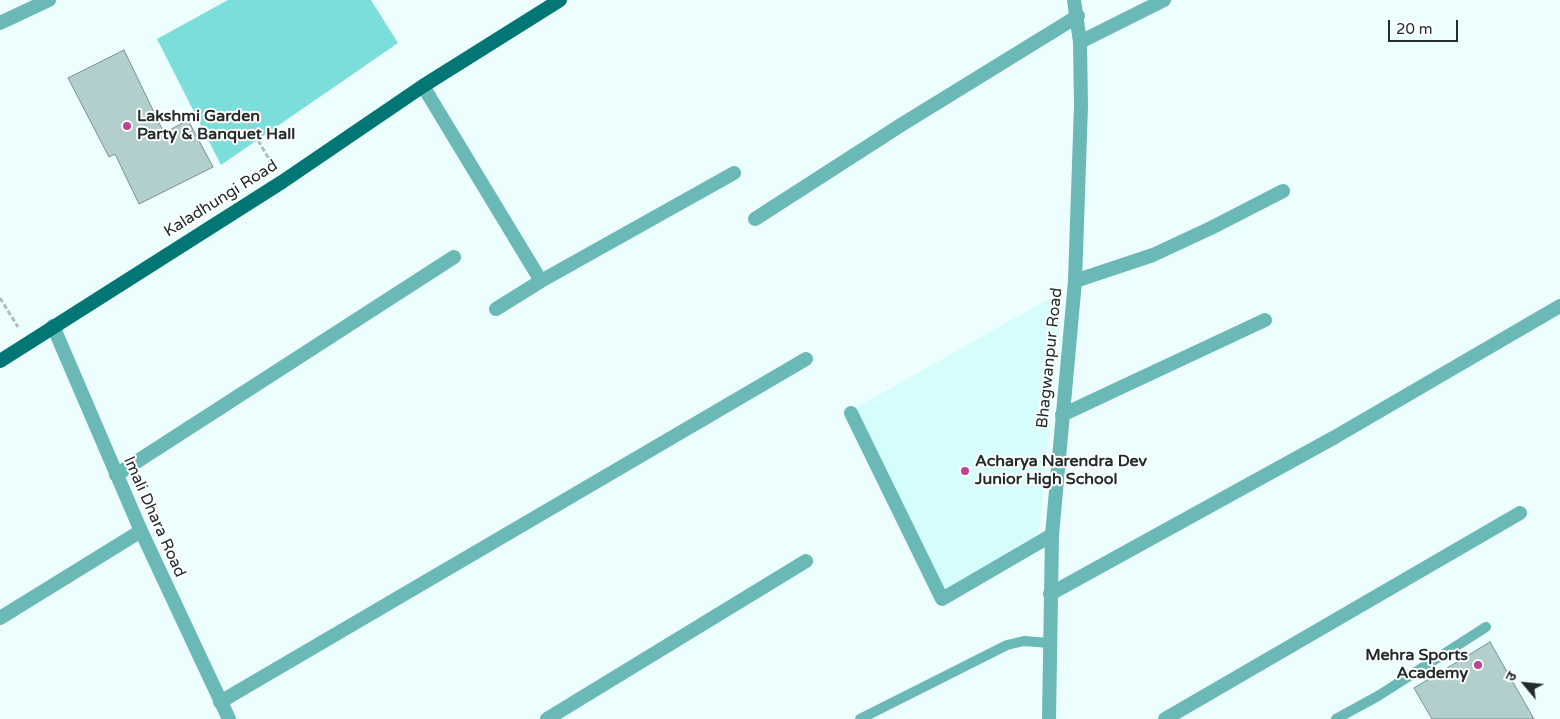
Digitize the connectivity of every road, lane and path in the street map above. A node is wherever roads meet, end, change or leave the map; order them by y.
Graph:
1 (49, 0) edge
2 (560, 0) edge
3 (1074, 0) edge
4 (1164, 0) edge
5 (1078, 16) junction
6 (0, 23) edge
7 (1080, 42) junction
8 (424, 86) junction
9 (247, 121) dead end
10 (734, 173) dead end
11 (282, 182) junction
12 (1283, 191) dead end
13 (755, 219) dead end
14 (454, 257) dead end
15 (541, 281) junction
16 (1075, 281) junction
17 (0, 298) edge
18 (1560, 306) edge
19 (496, 308) dead end
20 (1265, 320) dead end
21 (53, 326) junction
22 (28, 343) junction
23 (806, 359) dead end
24 (0, 360) edge
25 (851, 413) dead end
26 (1062, 415) junction
27 (116, 476) junction
28 (1520, 513) dead end
29 (141, 532) junction
30 (1052, 534) junction
31 (806, 561) dead end
32 (1050, 594) junction
33 (0, 618) edge
34 (1486, 627) dead end
35 (1049, 643) junction
36 (220, 702) junction
37 (229, 719) edge
38 (547, 719) edge
39 (860, 719) edge
40 (1049, 719) edge
41 (1165, 719) edge
42 (1336, 719) edge

1 - 6 street
2 - 8 main road, Kaladhungi Road
3 - 5 street, Bhagwanpur Road
4 - 7 street
5 - 7 street, Bhagwanpur Road
5 - 13 street
7 - 16 street, Bhagwanpur Road
8 - 11 main road, Kaladhungi Road
8 - 15 street
9 - 11 path
10 - 15 street
11 - 21 main road, Kaladhungi Road
12 - 16 street
14 - 27 street
15 - 19 street
16 - 26 street, Bhagwanpur Road
17 - 22 path
18 - 32 street
20 - 26 street
21 - 22 main road, Kaladhungi Road
21 - 27 street, Imali Dhara Road
22 - 24 main road, Kaladhungi Road
23 - 36 street
25 - 30 street
26 - 30 street, Bhagwanpur Road
27 - 29 street, Imali Dhara Road
28 - 41 street
29 - 33 street
29 - 36 street, Imali Dhara Road
30 - 32 street, Bhagwanpur Road
31 - 38 street
32 - 35 street, Bhagwanpur Road
34 - 42 lane
35 - 39 lane
35 - 40 street, Bhagwanpur Road
36 - 37 street, Imali Dhara Road

